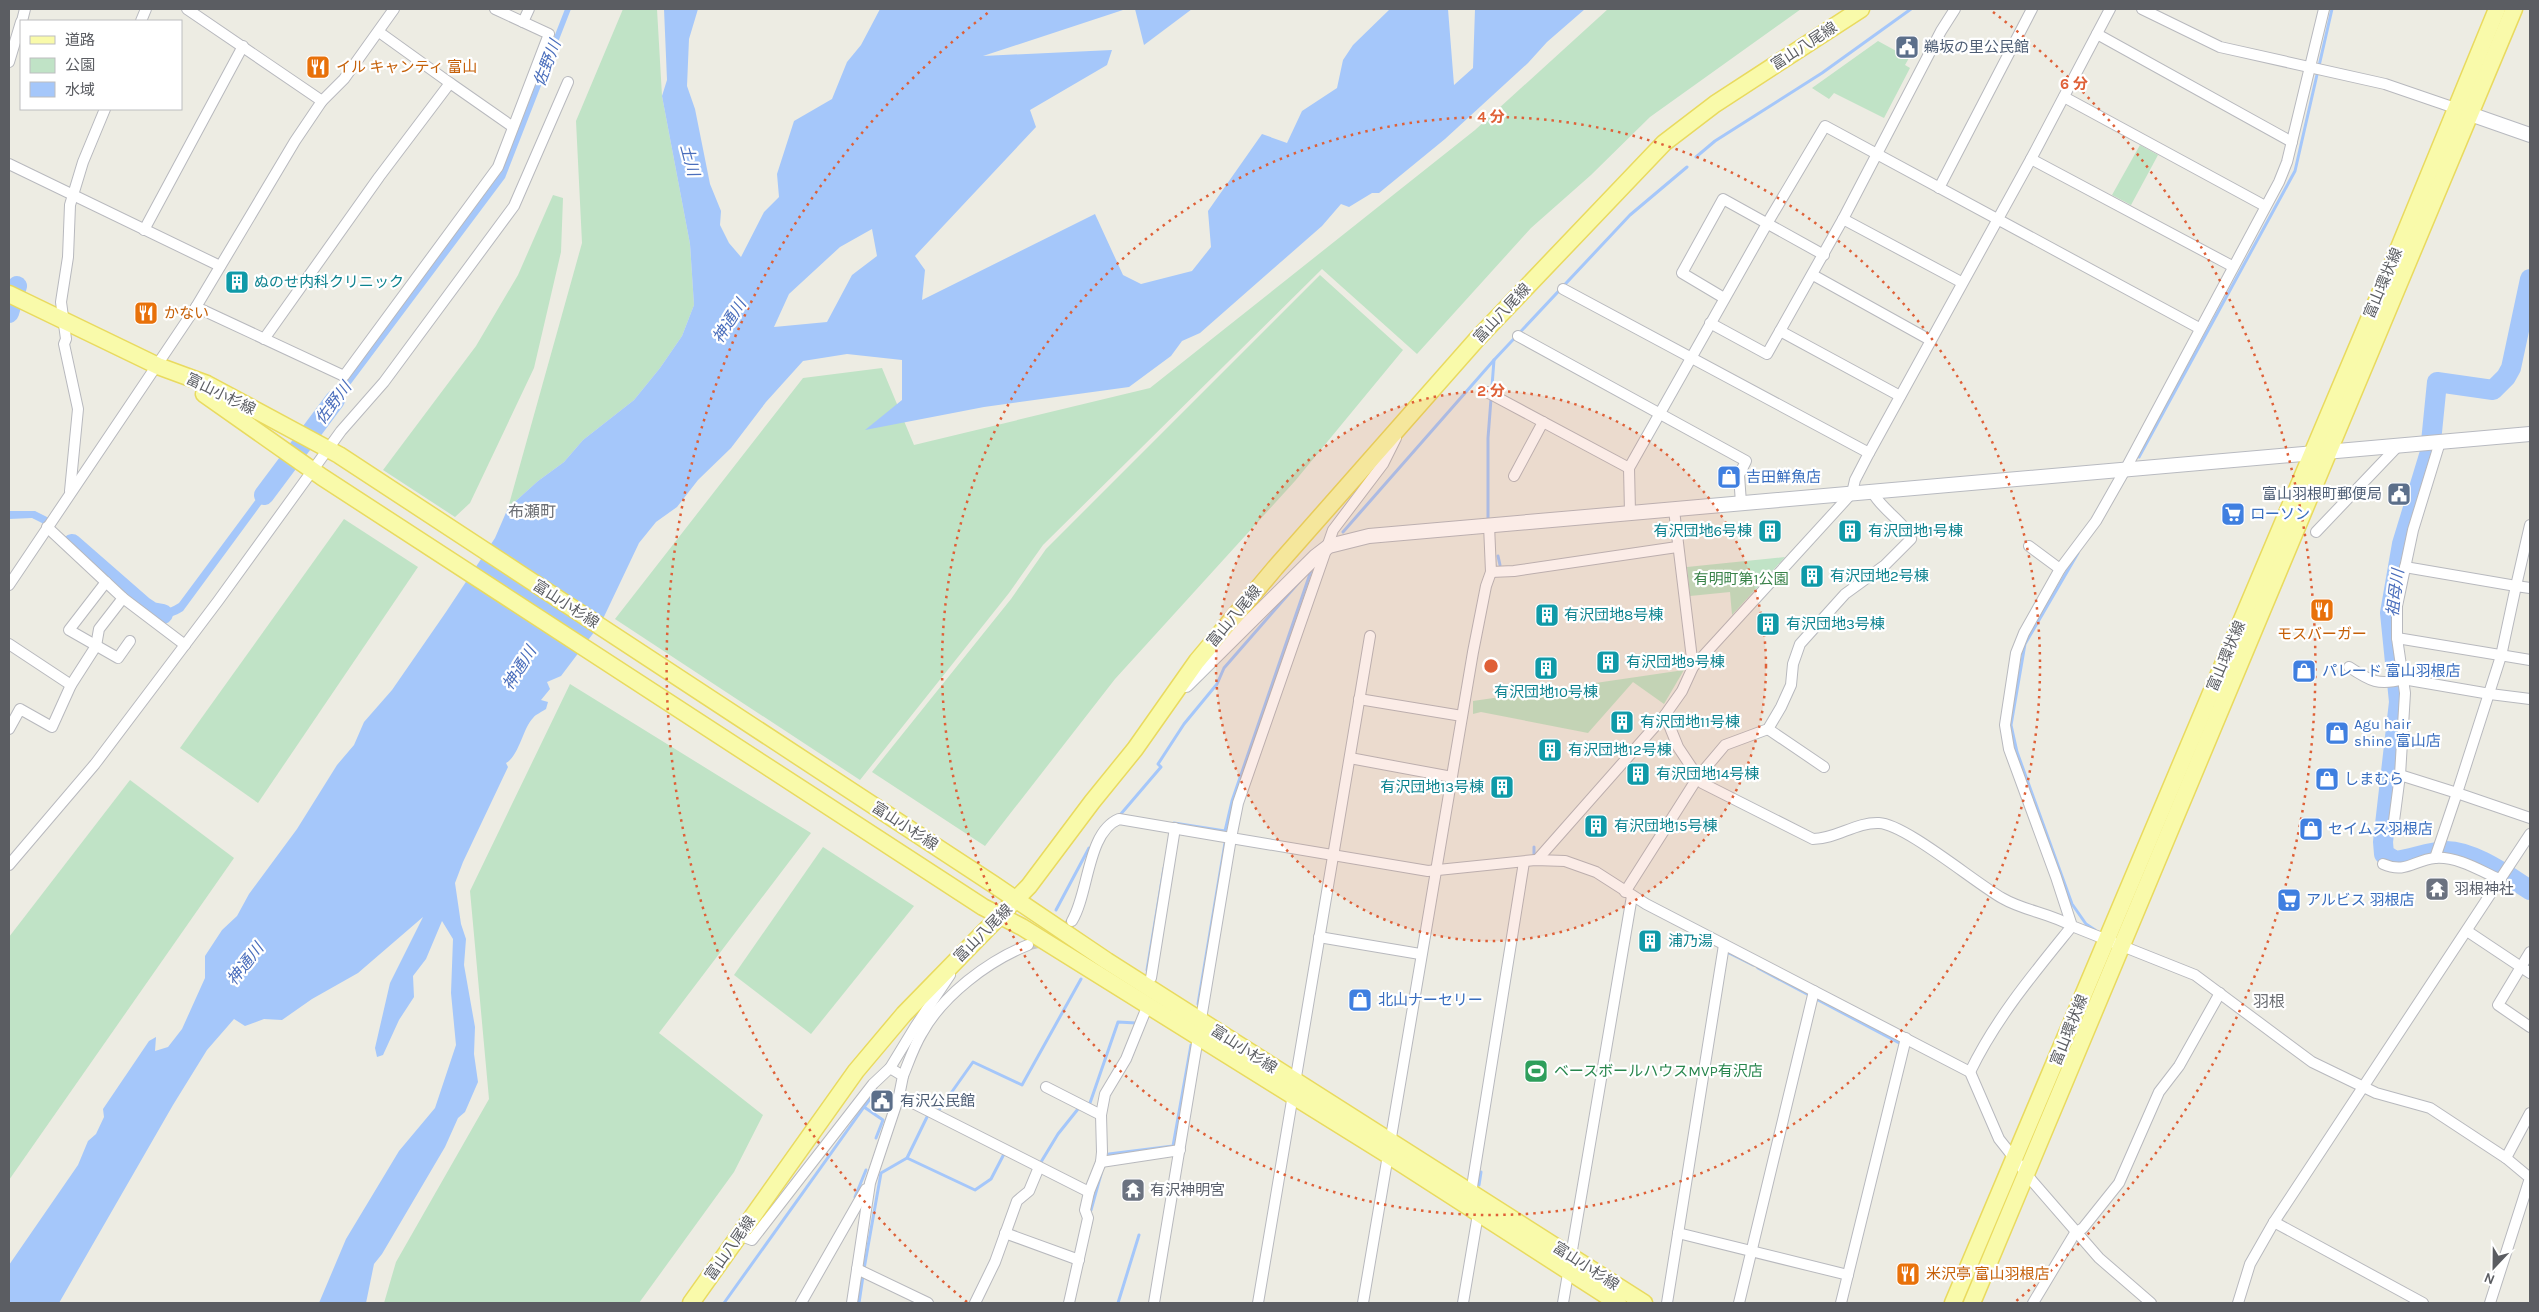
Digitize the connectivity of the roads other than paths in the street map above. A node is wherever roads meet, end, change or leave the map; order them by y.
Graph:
1 (187, 9) edge
2 (394, 9) edge
3 (495, 9) edge
4 (529, 9) edge
5 (1861, 9) edge
6 (1955, 9) edge
7 (2032, 9) edge
8 (2110, 9) edge
9 (2142, 9) edge
10 (2324, 9) edge
11 (2497, 9) edge
12 (2514, 9) edge
13 (523, 22) junction
14 (20, 25) edge
15 (379, 32) junction
16 (2097, 34) junction
17 (243, 46) junction
18 (9, 62) edge
19 (2310, 67) junction
20 (568, 82) dead end
21 (450, 83) junction
22 (2064, 97) junction
23 (322, 101) junction
24 (105, 110) edge
25 (2463, 111) junction
26 (514, 127) junction
27 (2530, 135) edge
28 (2292, 142) junction
29 (1877, 153) junction
30 (2031, 159) junction
31 (9, 164) edge
32 (1939, 188) junction
33 (72, 194) junction
34 (2265, 206) junction
35 (1843, 219) junction
36 (1998, 219) junction
37 (1768, 222) junction
38 (144, 230) junction
39 (1824, 255) junction
40 (220, 266) junction
41 (2232, 266) junction
42 (1813, 275) junction
43 (1962, 282) junction
44 (1563, 289) dead end
45 (9, 294) edge
46 (1724, 298) junction
47 (196, 307) junction
48 (63, 320) junction
49 (1710, 322) junction
50 (2199, 328) junction
51 (1780, 331) junction
52 (1518, 336) dead end
53 (264, 339) junction
54 (1930, 340) junction
55 (1691, 358) junction
56 (158, 366) junction
57 (1488, 392) dead end
58 (1900, 396) junction
59 (1660, 415) junction
60 (1407, 417) junction
61 (1543, 422) junction
62 (2530, 434) edge
63 (2440, 442) junction
64 (2398, 446) junction
65 (333, 452) junction
66 (1869, 453) junction
67 (2328, 453) junction
68 (2311, 454) junction
69 (1629, 468) junction
70 (2125, 470) junction
71 (317, 474) junction
72 (1514, 476) dead end
73 (70, 492) junction
74 (1852, 493) junction
75 (1873, 493) junction
76 (1741, 503) junction
77 (1674, 510) junction
78 (1630, 512) junction
79 (1489, 525) junction
80 (2530, 525) edge
81 (47, 527) junction
82 (2316, 532) dead end
83 (1329, 546) junction
84 (2029, 546) dead end
85 (1677, 547) junction
86 (2405, 567) junction
87 (2060, 569) junction
88 (1491, 572) junction
89 (106, 582) junction
90 (9, 585) edge
91 (2516, 586) junction
92 (2530, 588) edge
93 (123, 598) junction
94 (1370, 636) dead end
95 (2397, 638) junction
96 (130, 641) dead end
97 (9, 644) edge
98 (185, 645) junction
99 (96, 646) junction
100 (2501, 656) junction
101 (2530, 660) edge
102 (1693, 667) junction
103 (2349, 667) dead end
104 (2403, 679) junction
105 (71, 685) junction
106 (2490, 694) junction
107 (1359, 699) junction
108 (2530, 699) edge
109 (1171, 701) junction
110 (1665, 715) junction
111 (1462, 716) junction
112 (9, 729) edge
113 (1768, 729) junction
114 (1350, 758) junction
115 (1824, 767) dead end
116 (2400, 775) junction
117 (1452, 777) junction
118 (1698, 777) junction
119 (2457, 793) junction
120 (2530, 818) edge
121 (2394, 821) dead end
122 (1175, 828) junction
123 (2530, 834) edge
124 (1231, 838) junction
125 (29, 842) junction
126 (1333, 854) junction
127 (2434, 858) junction
128 (1538, 860) junction
129 (1524, 862) junction
130 (2383, 864) dead end
131 (9, 866) edge
132 (1436, 869) junction
133 (9, 874) edge
134 (2500, 880) junction
135 (1629, 894) junction
136 (1016, 899) junction
137 (1000, 916) junction
138 (1072, 921) tunnel mouth
139 (2072, 926) junction
140 (2467, 931) junction
141 (1319, 937) junction
142 (2106, 940) junction
143 (972, 943) junction
144 (1028, 945) tunnel mouth
145 (1724, 945) junction
146 (2122, 946) junction
147 (2530, 952) edge
148 (1420, 954) junction
149 (2520, 966) junction
150 (2530, 973) edge
151 (1151, 978) dead end
152 (1814, 991) junction
153 (2220, 993) junction
154 (1145, 1012) dead end
155 (2530, 1027) edge
156 (1200, 1029) junction
157 (1906, 1038) junction
158 (890, 1068) junction
159 (1970, 1072) junction
160 (903, 1076) junction
161 (1046, 1087) dead end
162 (2365, 1087) junction
163 (1293, 1089) junction
164 (899, 1096) junction
165 (2530, 1112) edge
166 (1100, 1115) junction
167 (1389, 1148) junction
168 (1180, 1150) junction
169 (2506, 1158) junction
170 (2015, 1159) junction
171 (1101, 1162) junction
172 (1039, 1167) junction
173 (2027, 1175) junction
174 (870, 1183) junction
175 (1089, 1192) junction
176 (1471, 1193) junction
177 (1478, 1214) junction
178 (2274, 1222) junction
179 (2075, 1232) junction
180 (1005, 1233) junction
181 (1678, 1233) junction
182 (739, 1235) junction
183 (1752, 1251) junction
184 (1079, 1260) junction
185 (1570, 1263) junction
186 (857, 1269) junction
187 (1848, 1275) junction
188 (691, 1303) edge
189 (801, 1303) edge
190 (852, 1303) edge
191 (928, 1303) edge
192 (975, 1303) edge
193 (1069, 1303) edge
194 (1154, 1303) edge
195 (1258, 1303) edge
196 (1363, 1303) edge
197 (1463, 1303) edge
198 (1563, 1303) edge
199 (1618, 1303) edge
200 (1644, 1303) edge
201 (1667, 1303) edge
202 (1739, 1303) edge
203 (1841, 1303) edge
204 (1953, 1303) edge
205 (1972, 1303) edge
206 (2033, 1303) edge
207 (2151, 1303) edge
208 (2238, 1303) edge
209 (2422, 1303) edge
210 (2490, 1303) edge

1 - 17 street
2 - 15 street
3 - 13 street
4 - 13 street
5 - 60 main road, 富山八尾線
6 - 29 street
7 - 32 street
8 - 16 street
9 - 19 street
10 - 19 street
11 - 25 main road, 富山環状線
12 - 25 main road, 富山環状線
13 - 26 street
14 - 18 street
15 - 21 street
15 - 23 street
16 - 22 street
16 - 28 street
17 - 23 street
17 - 38 street
19 - 25 street
19 - 28 street
20 - 65 street
21 - 26 street
21 - 53 street
22 - 30 street
22 - 34 street
23 - 40 street
24 - 33 street
25 - 27 street
25 - 67 main road, 富山環状線
25 - 68 main road, 富山環状線
26 - 53 street
28 - 34 street
29 - 32 street
29 - 35 street
29 - 37 street
30 - 36 street
30 - 41 street
31 - 33 street
32 - 36 street
33 - 38 street
33 - 48 street
34 - 41 street
35 - 39 street
35 - 43 street
36 - 43 street
36 - 50 street
37 - 39 street
37 - 46 street
37 - 46 street
38 - 40 street
39 - 42 street
40 - 47 street
41 - 50 street
42 - 51 street
42 - 54 street
43 - 54 street
44 - 55 street
45 - 48 main road, 富山小杉線
46 - 49 street
47 - 53 street
47 - 56 street
48 - 56 main road, 富山小杉線
48 - 73 street
49 - 51 street
49 - 55 street
50 - 70 street
51 - 58 street
52 - 59 street
54 - 58 street
55 - 59 street
55 - 66 street
56 - 65 main road, 富山小杉線
56 - 71 main road, 富山小杉線
56 - 73 street
57 - 61 street
58 - 66 street
59 - 69 street
59 - 76 street
60 - 83 street
60 - 109 main road, 富山八尾線
61 - 69 street
61 - 72 street
62 - 63 street
63 - 64 street
63 - 86 street
64 - 67 street
64 - 82 street
65 - 71 street
65 - 136 main road, 富山小杉線
66 - 74 street
67 - 68 street
67 - 146 main road, 富山環状線
68 - 70 street
68 - 142 main road, 富山環状線
69 - 78 street
70 - 75 street
70 - 87 street
71 - 98 street
71 - 137 main road, 富山小杉線
73 - 81 street
74 - 75 street
74 - 76 street
74 - 102 street
75 - 113 street
76 - 77 street
77 - 78 street
77 - 85 street
78 - 79 street
79 - 83 street
79 - 88 street
80 - 91 street
81 - 89 street
81 - 90 street
83 - 109 street
83 - 124 street
84 - 87 street
85 - 88 street
85 - 102 street
86 - 91 street
86 - 95 street
87 - 139 street
88 - 111 street
89 - 93 street
89 - 99 street
91 - 92 street
91 - 100 street
93 - 98 street
93 - 99 street
94 - 107 street
95 - 100 street
95 - 104 street
96 - 99 street
97 - 105 street
98 - 125 street
99 - 105 street
100 - 101 street
100 - 106 street
102 - 110 street
103 - 104 street
104 - 106 street
104 - 116 street
105 - 112 street
106 - 108 street
106 - 119 street
107 - 111 street
107 - 114 street
109 - 136 main road, 富山八尾線
110 - 118 street
110 - 128 street
111 - 117 street
113 - 115 street
113 - 118 street
114 - 117 street
114 - 126 street
116 - 119 street
116 - 121 street
117 - 132 street
118 - 135 street
118 - 139 street
119 - 120 street
119 - 127 street
122 - 124 street
122 - 138 street
122 - 151 street
123 - 134 street
124 - 126 street
124 - 156 street
125 - 131 street
125 - 133 street
126 - 132 street
126 - 141 street
127 - 130 street
127 - 134 street
128 - 129 street
128 - 135 street
129 - 132 street
129 - 176 street
132 - 148 street
134 - 140 street
135 - 145 street
135 - 185 street
136 - 137 main road, 富山八尾線
136 - 156 main road, 富山小杉線
137 - 143 main road, 富山八尾線
137 - 156 main road, 富山小杉線
139 - 142 street
139 - 159 street
140 - 149 street
140 - 162 street
141 - 148 street
141 - 163 street
142 - 146 street
142 - 170 main road, 富山環状線
143 - 158 street
143 - 182 main road, 富山八尾線
144 - 160 street
145 - 152 street
145 - 181 street
146 - 153 street
146 - 173 main road, 富山環状線
147 - 149 street
148 - 167 street
149 - 150 street
149 - 155 street
152 - 157 street
152 - 183 street
153 - 162 street
153 - 179 street
154 - 166 street
156 - 163 main road, 富山小杉線
156 - 168 street
157 - 159 street
157 - 187 street
158 - 160 street
158 - 182 street
159 - 170 street
160 - 164 street
161 - 166 street
162 - 169 street
162 - 178 street
163 - 167 main road, 富山小杉線
163 - 195 street
164 - 172 street
164 - 174 street
165 - 169 street
166 - 171 street
167 - 176 main road, 富山小杉線
167 - 177 main road, 富山小杉線
167 - 196 street
168 - 171 street
168 - 194 street
169 - 210 street
170 - 173 street
170 - 204 main road, 富山環状線
171 - 175 street
172 - 175 street
172 - 180 street
173 - 179 street
173 - 205 main road, 富山環状線
174 - 186 street
174 - 189 street
175 - 184 street
176 - 185 main road, 富山小杉線
177 - 185 main road, 富山小杉線
177 - 197 street
178 - 208 street
178 - 209 street
179 - 206 street
179 - 207 street
180 - 184 street
180 - 192 street
181 - 183 street
181 - 201 street
182 - 188 main road, 富山八尾線
183 - 187 street
183 - 202 street
184 - 193 street
185 - 198 street
185 - 199 main road, 富山小杉線
185 - 200 main road, 富山小杉線
186 - 190 street
186 - 191 street
187 - 203 street

